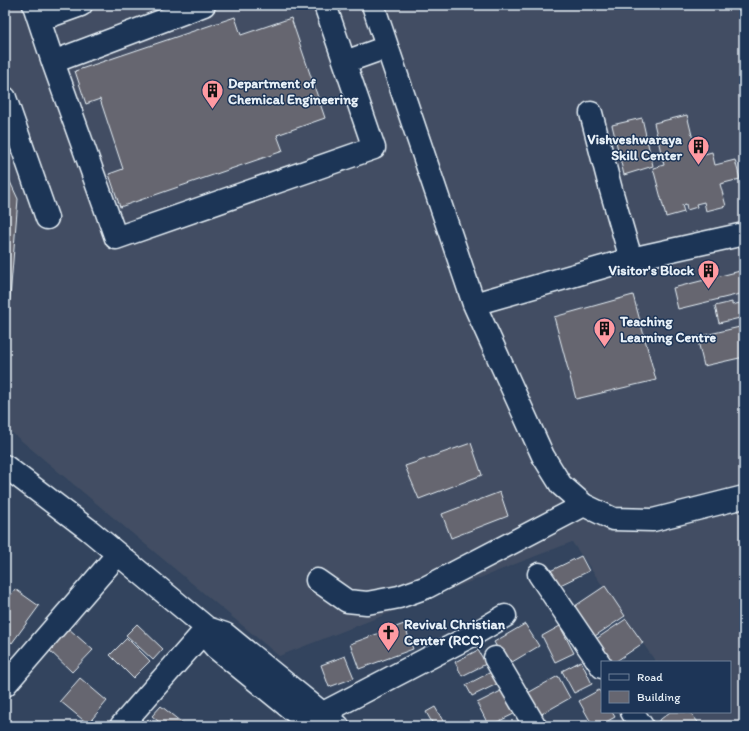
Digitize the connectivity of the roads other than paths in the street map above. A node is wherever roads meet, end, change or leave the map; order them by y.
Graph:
1 (81, 5) edge
2 (204, 5) edge
3 (325, 5) edge
4 (373, 5) edge
5 (36, 13) edge
6 (387, 47) junction
7 (53, 62) junction
8 (345, 62) junction
9 (5, 98) edge
10 (591, 113) dead end
11 (47, 218) dead end
12 (744, 234) edge
13 (631, 259) junction
14 (474, 304) junction
15 (5, 466) edge
16 (744, 497) edge
17 (584, 505) junction
18 (118, 554) junction
19 (539, 574) dead end
20 (317, 580) dead end
21 (505, 616) dead end
22 (207, 628) junction
23 (495, 658) dead end
24 (601, 666) edge
25 (5, 685) edge
26 (633, 713) edge
27 (324, 722) edge
28 (121, 726) edge
29 (535, 726) edge
30 (642, 726) edge

1 - 5 street
2 - 7 street
3 - 8 street
4 - 6 street
5 - 7 street
6 - 8 street
6 - 14 street
7 - 8 street
9 - 11 street
10 - 13 street
12 - 13 street
13 - 14 street
14 - 17 street
15 - 18 street
16 - 17 street
17 - 20 street
18 - 22 street
18 - 25 street
19 - 24 street
21 - 27 street
22 - 27 street
22 - 28 street
23 - 29 street
26 - 30 street

